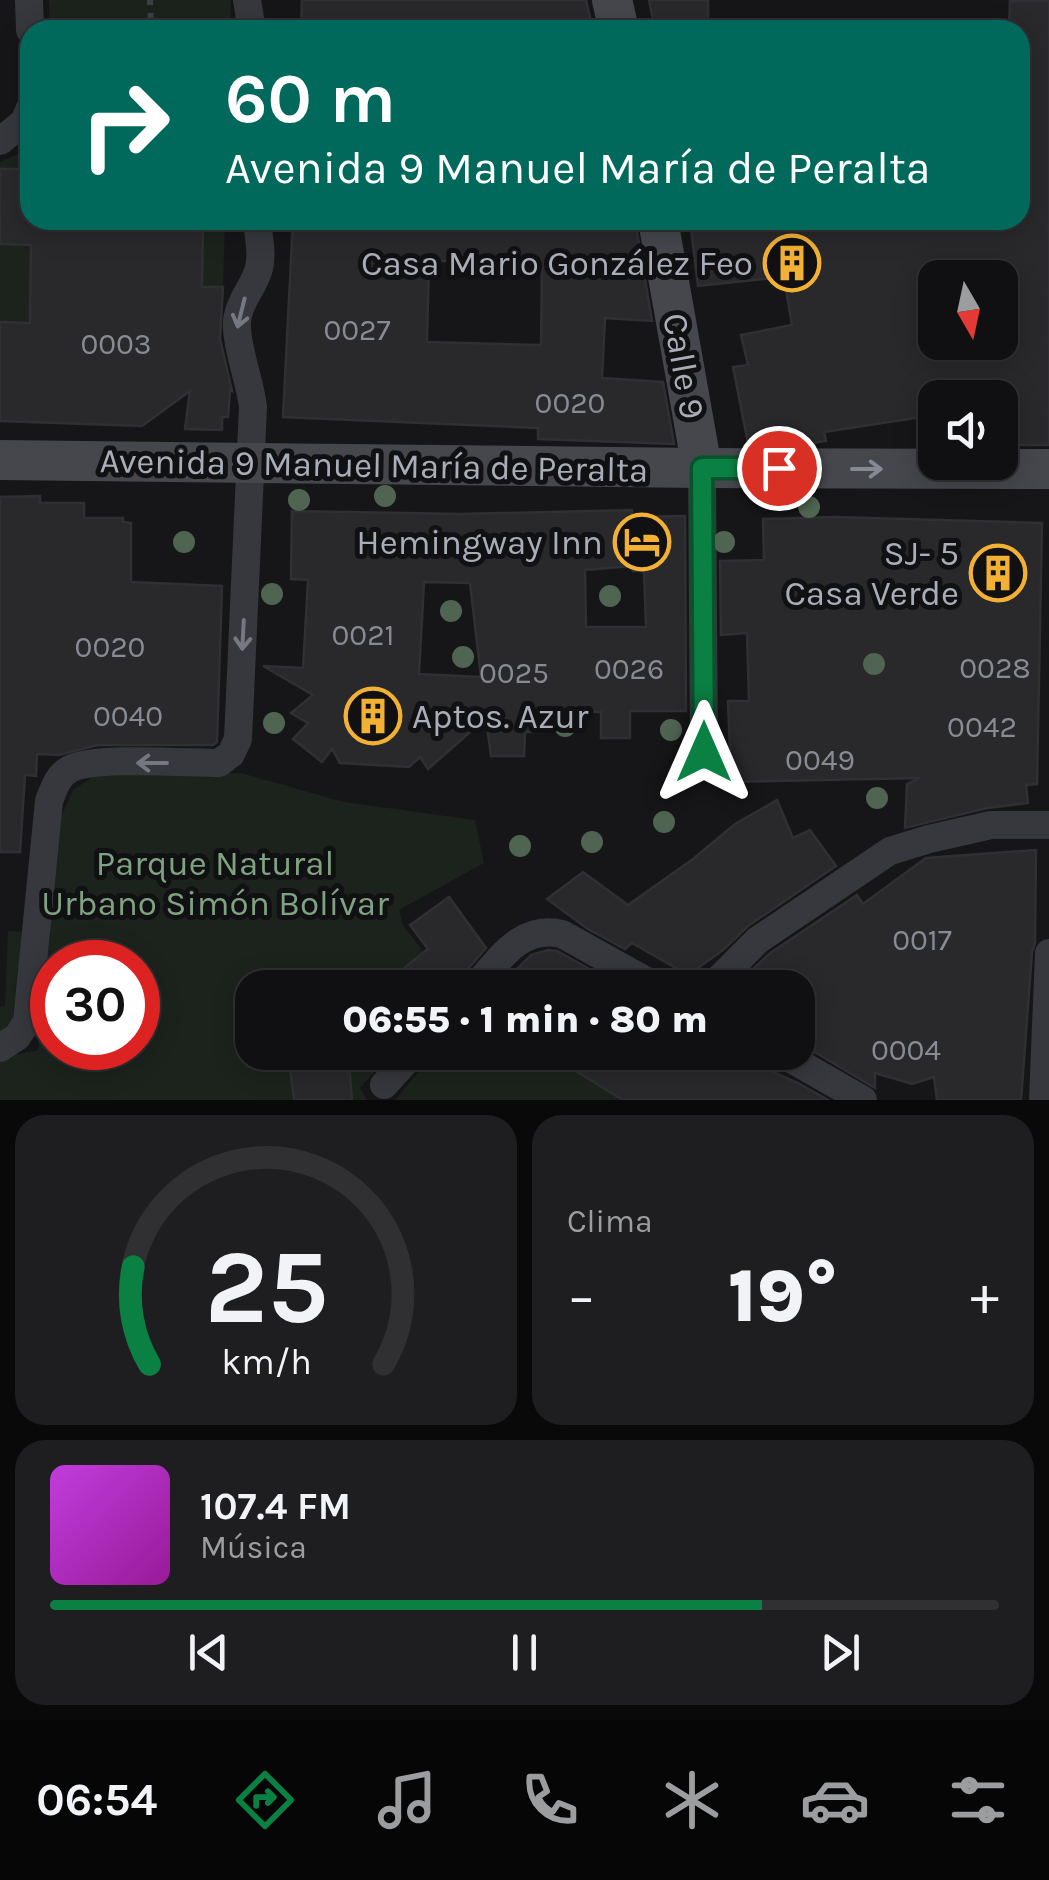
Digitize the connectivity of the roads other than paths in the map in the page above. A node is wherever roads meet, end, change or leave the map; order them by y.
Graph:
1 (20, 125) edge
2 (0, 141) edge
3 (258, 230) edge
4 (660, 230) edge
5 (0, 460) edge
6 (251, 464) junction
7 (702, 468) junction
8 (1049, 469) edge
9 (704, 752) dead end
10 (1049, 826) edge
11 (1049, 954) edge
12 (490, 970) edge
13 (627, 970) edge
14 (728, 970) edge
15 (9, 1043) edge
16 (398, 1070) edge
17 (810, 1070) edge
18 (384, 1085) dead end
19 (863, 1100) edge
20 (1043, 1100) edge

1 - 2 street
3 -> 6 street
4 - 7 street, Calle 9
5 - 6 street, Avenida 9 Manuel María de Peralta
6 - 7 street, Avenida 9 Manuel María de Peralta
6 -> 15 street
7 -> 8 street, Avenida 9 Manuel María de Peralta
7 - 9 street, Calle 9
10 - 14 street
11 - 20 street
12 - 13 street
16 - 18 street
17 - 19 street

